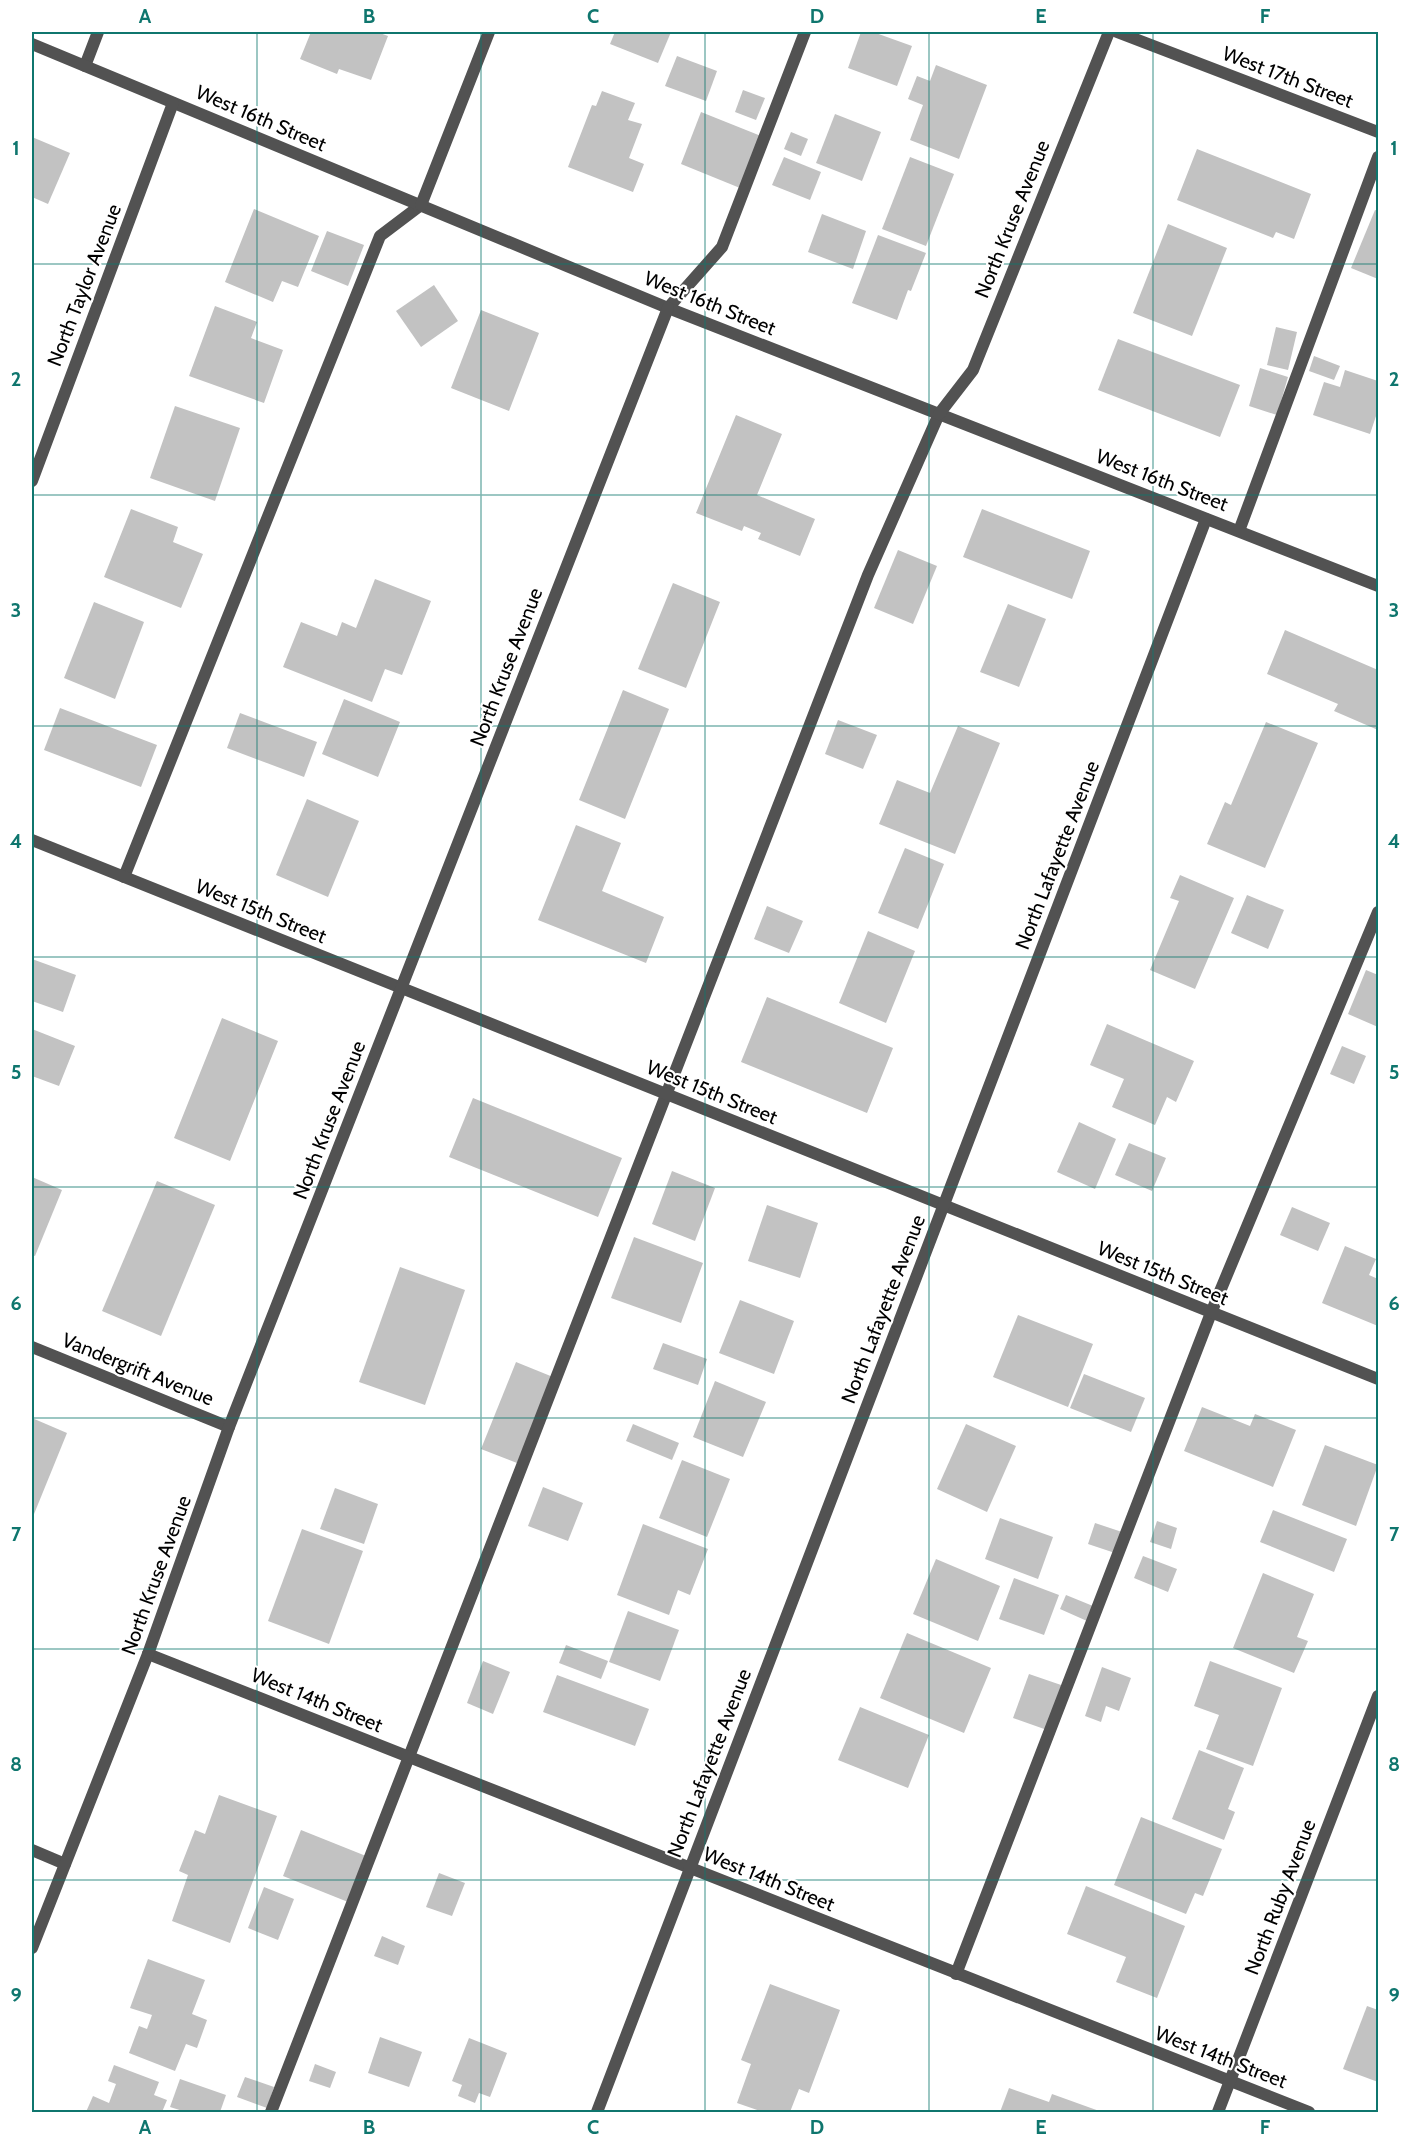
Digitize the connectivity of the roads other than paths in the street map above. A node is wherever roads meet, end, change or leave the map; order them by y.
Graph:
1 (99, 32) edge
2 (489, 32) edge
3 (805, 32) edge
4 (1109, 32) edge
5 (1117, 32) edge
6 (32, 44) edge
7 (85, 66) junction
8 (173, 103) junction
9 (1378, 132) edge
10 (1378, 157) edge
11 (421, 206) junction
12 (668, 308) junction
13 (939, 414) junction
14 (32, 481) edge
15 (1206, 519) junction
16 (1239, 531) junction
17 (1378, 586) edge
18 (32, 840) edge
19 (124, 878) junction
20 (1378, 912) edge
21 (402, 988) junction
22 (666, 1095) junction
23 (943, 1206) junction
24 (1211, 1313) junction
25 (32, 1347) edge
26 (1378, 1379) edge
27 (229, 1427) junction
28 (148, 1654) junction
29 (1378, 1696) edge
30 (408, 1757) junction
31 (32, 1850) edge
32 (65, 1864) junction
33 (689, 1868) junction
34 (32, 1948) edge
35 (956, 1974) junction
36 (1230, 2082) junction
37 (271, 2112) edge
38 (597, 2112) edge
39 (1218, 2112) edge
40 (1309, 2112) edge

1 - 7 street
2 - 11 street
3 - 12 street
4 - 13 street, North Kruse Avenue
5 - 9 street, West 17th Street
6 - 7 street, West 16th Street
7 - 8 street, West 16th Street
8 - 11 street, West 16th Street
8 - 14 street, North Taylor Avenue
10 - 16 street
11 - 12 street, West 16th Street
11 - 19 street
12 - 13 street, West 16th Street
12 - 21 street, North Kruse Avenue
13 - 15 street, West 16th Street
13 - 22 street, North Kruse Avenue
15 - 16 street, West 16th Street
15 - 23 street, North Lafayette Avenue
16 - 17 street, West 16th Street
18 - 19 street, West 15th Street
19 - 21 street, West 15th Street
20 - 24 street
21 - 22 street, West 15th Street
21 - 27 street, North Kruse Avenue
22 - 23 street, West 15th Street
22 - 30 street, North Kruse Avenue
23 - 24 street, West 15th Street
23 - 33 street, North Lafayette Avenue
24 - 26 street, West 15th Street
24 - 35 street
25 - 27 street, Vandergrift Avenue
27 - 28 street, North Kruse Avenue
28 - 30 street, West 14th Street
28 - 32 street, North Kruse Avenue
29 - 36 street, North Ruby Avenue
30 - 33 street, West 14th Street
30 - 37 street, North Kruse Avenue
31 - 32 street
32 - 34 street, North Kruse Avenue
33 - 35 street, West 14th Street
33 - 38 street, North Lafayette Avenue
35 - 36 street, West 14th Street
36 - 39 street, North Ruby Avenue
36 - 40 street, West 14th Street

